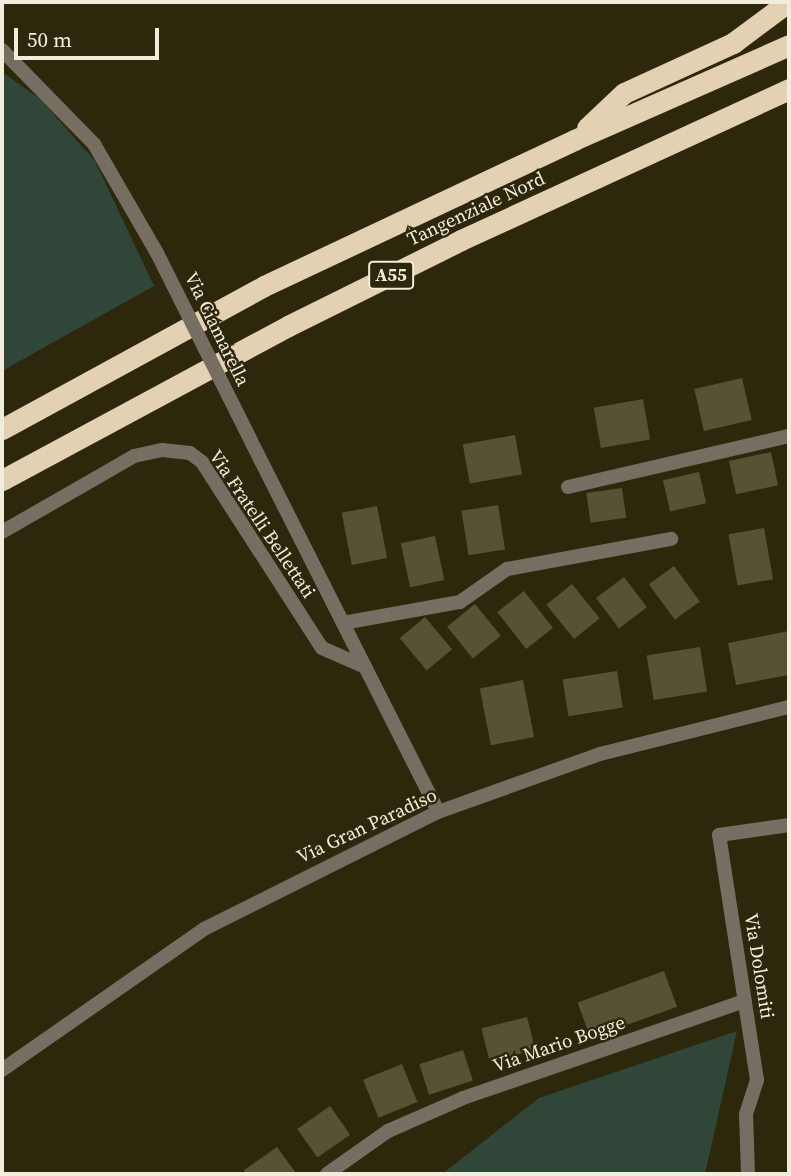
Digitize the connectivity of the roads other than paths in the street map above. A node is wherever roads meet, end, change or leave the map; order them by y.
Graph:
1 (788, 2) edge
2 (789, 45) edge
3 (2, 50) edge
4 (2, 63) edge
5 (23, 75) junction
6 (789, 89) edge
7 (574, 140) junction
8 (2, 429) edge
9 (789, 436) edge
10 (2, 480) edge
11 (568, 487) dead end
12 (2, 532) edge
13 (671, 539) dead end
14 (343, 623) junction
15 (365, 667) junction
16 (789, 707) edge
17 (438, 812) junction
18 (789, 825) edge
19 (745, 1001) junction
20 (2, 1070) edge
21 (327, 1174) edge
22 (748, 1174) edge

1 - 7 highway
2 - 7 highway, Tangenziale Nord / A55
3 - 5 street, Via Ciamarella
4 - 5 street, Via Ciamarella
5 - 14 street, Via Ciamarella, bridge
6 - 10 highway, Tangenziale Nord / A55
7 - 8 highway, Tangenziale Nord / A55
9 - 11 street
12 - 15 street, Via Fratelli Bellettati
13 - 14 street
14 - 15 street, Via Ciamarella
15 - 17 street, Via Ciamarella
16 - 17 street, Via Gran Paradiso
17 - 20 street, Via Gran Paradiso
18 - 19 street, Via Dolomiti
19 - 21 street, Via Mario Bogge
19 - 22 street, Via Dolomiti

